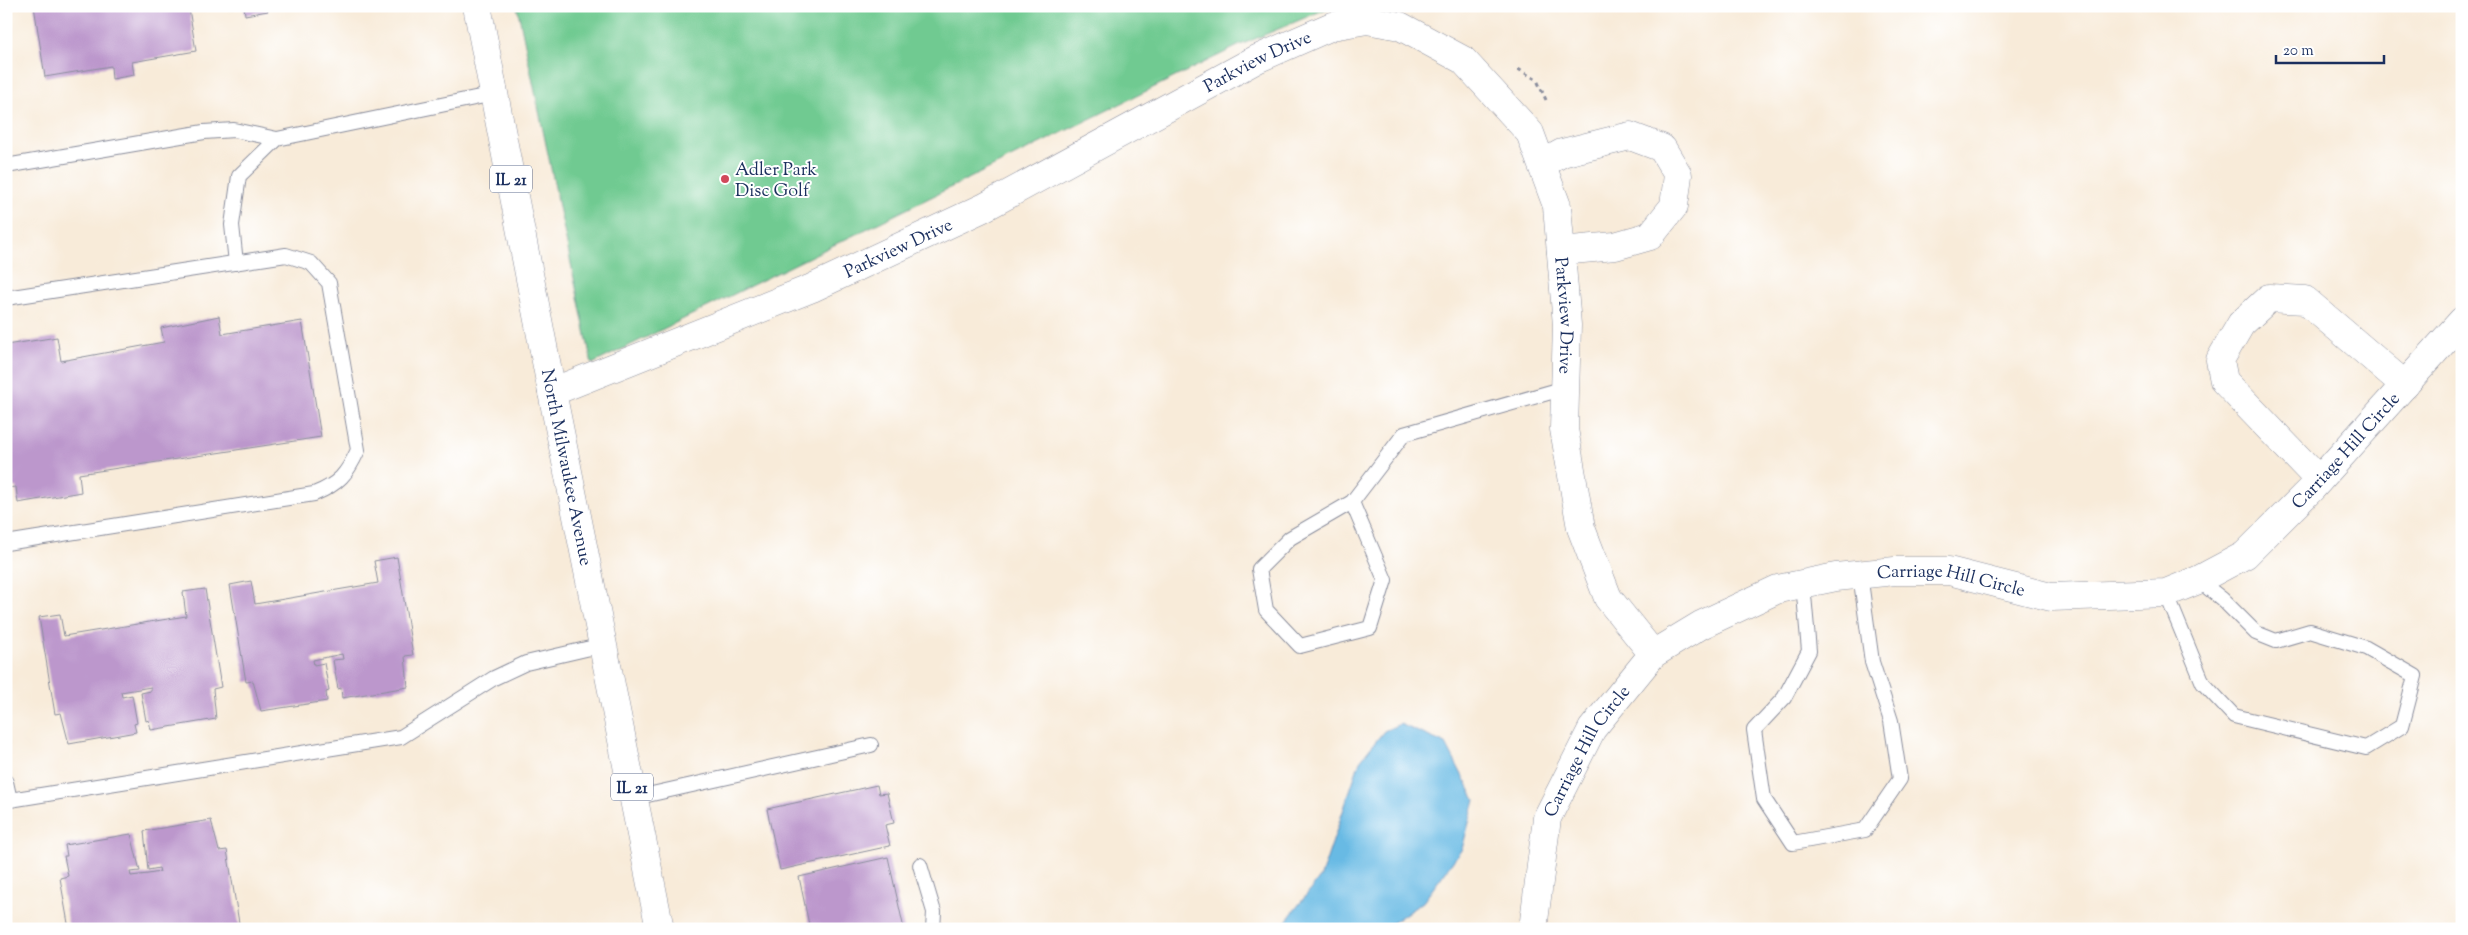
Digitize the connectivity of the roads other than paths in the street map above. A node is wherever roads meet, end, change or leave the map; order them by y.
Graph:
1 (477, 6) edge
2 (1374, 13) edge
3 (494, 94) junction
4 (277, 139) junction
5 (1542, 164) junction
6 (6, 166) edge
7 (1561, 251) junction
8 (236, 262) junction
9 (6, 298) edge
10 (2462, 321) edge
11 (2405, 385) junction
12 (1565, 388) junction
13 (552, 392) junction
14 (2319, 480) junction
15 (1352, 502) junction
16 (6, 543) edge
17 (1860, 574) junction
18 (2198, 580) junction
19 (1803, 584) junction
20 (2166, 593) junction
21 (603, 645) junction
22 (1653, 654) junction
23 (871, 745) dead end
24 (6, 782) edge
25 (634, 798) junction
26 (920, 865) dead end
27 (660, 929) edge
28 (933, 929) edge
29 (1533, 929) edge

1 - 3 street, North Milwaukee Avenue / IL 21
2 - 5 street, Parkview Drive
2 - 13 street, Parkview Drive
3 - 4 lane
3 - 13 street, North Milwaukee Avenue / IL 21
4 - 6 lane
4 - 8 lane
5 - 7 street, Parkview Drive
5 - 7 street
7 - 12 street, Parkview Drive
8 - 9 lane
8 - 16 lane
10 - 11 street, Carriage Hill Circle
11 - 14 street, Carriage Hill Circle
11 - 14 street
12 - 15 lane
12 - 22 street, Parkview Drive
13 - 21 street, North Milwaukee Avenue / IL 21
14 - 18 street, Carriage Hill Circle
15 - 15 lane
17 - 19 street, Carriage Hill Circle
17 - 19 lane
17 - 20 street, Carriage Hill Circle
18 - 20 street, Carriage Hill Circle
18 - 20 lane
19 - 22 street, Carriage Hill Circle
21 - 24 lane
21 - 25 street, North Milwaukee Avenue / IL 21
22 - 29 street, Carriage Hill Circle
23 - 25 lane
25 - 27 street, North Milwaukee Avenue / IL 21
26 - 28 lane

